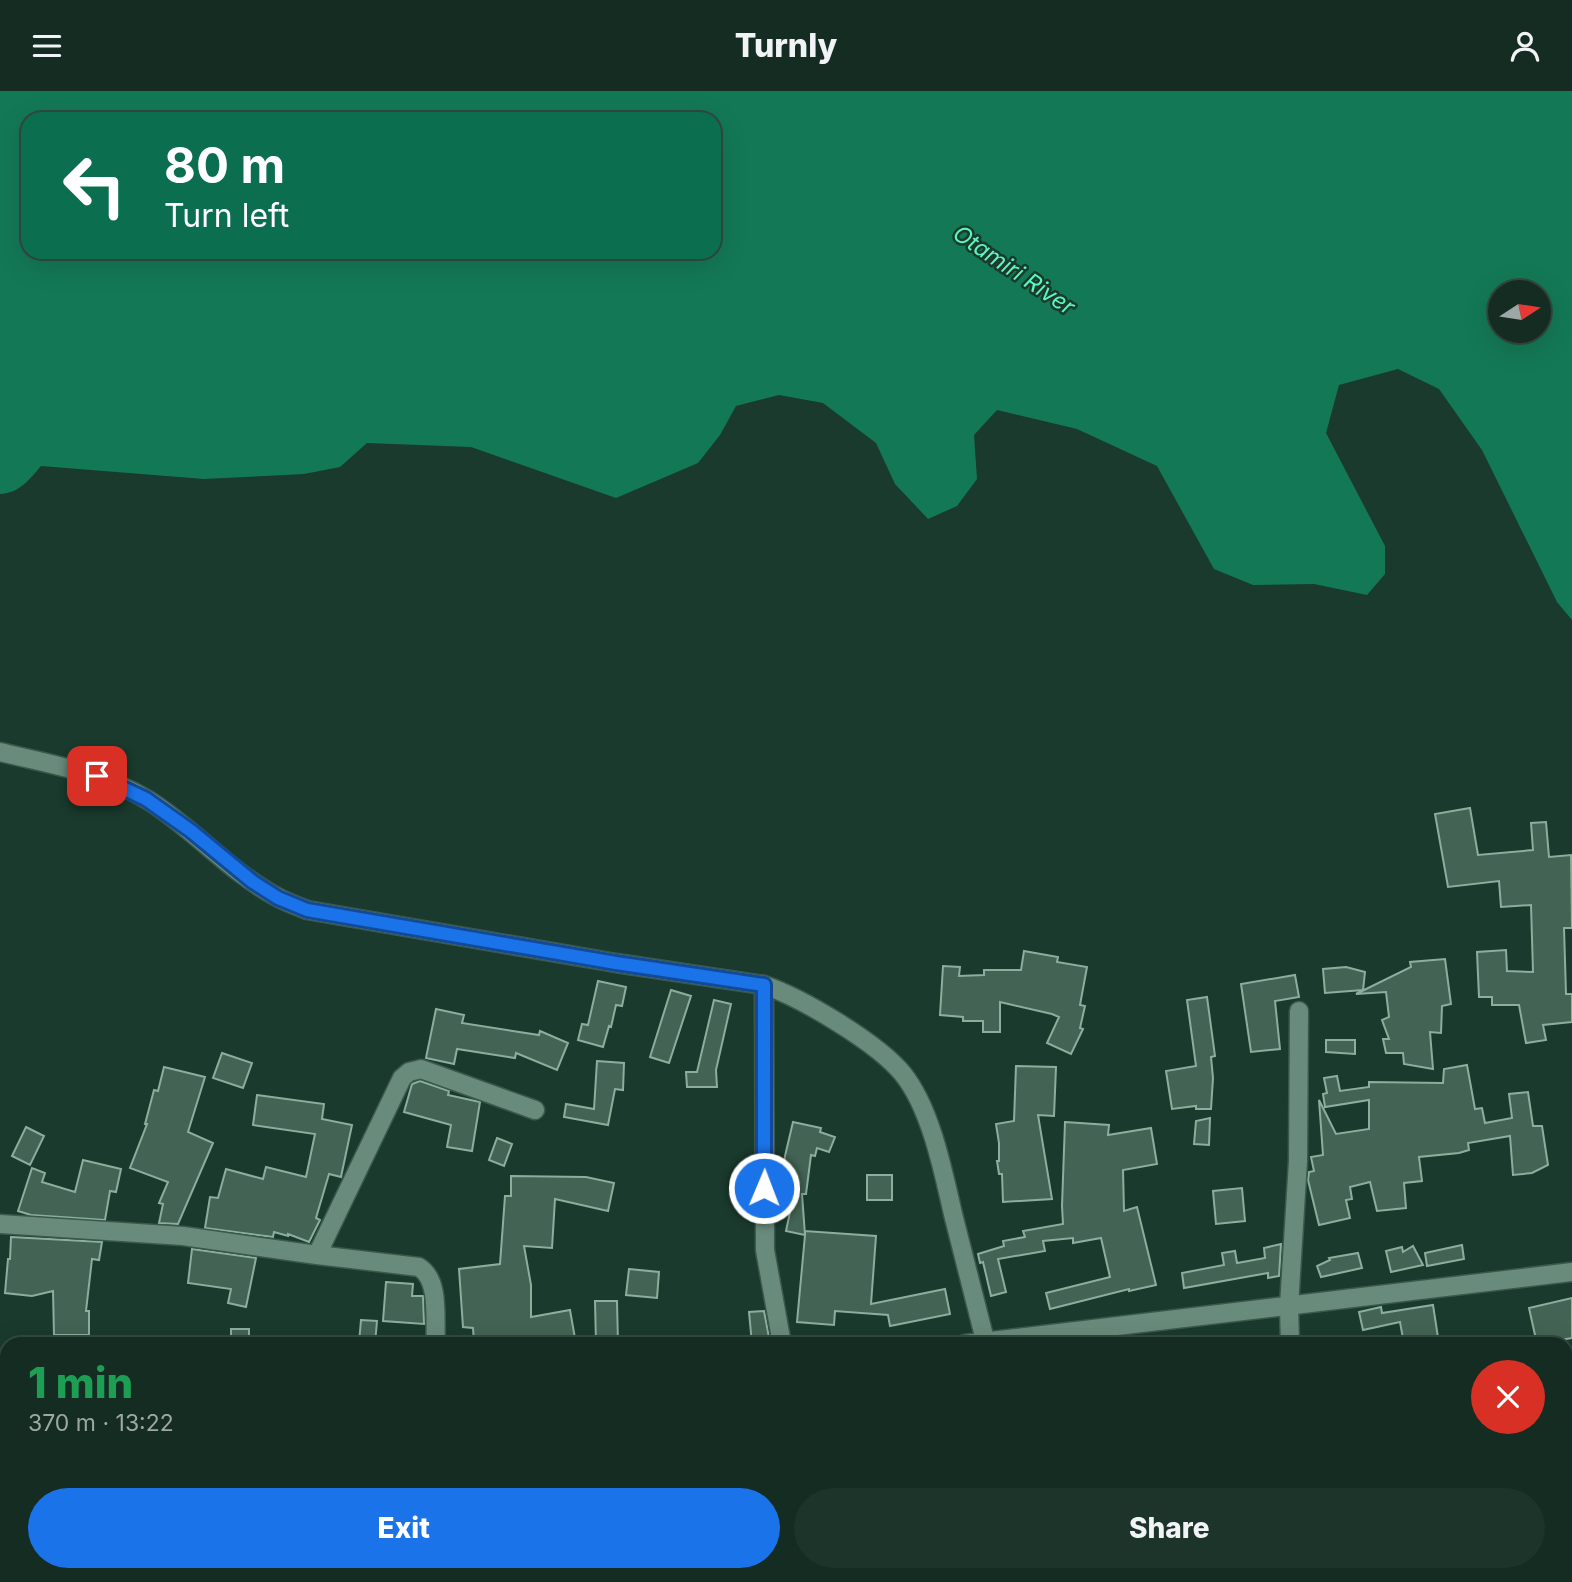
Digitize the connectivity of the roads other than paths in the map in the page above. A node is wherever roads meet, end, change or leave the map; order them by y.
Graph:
1 (0, 752) edge
2 (764, 985) junction
3 (1298, 1011) dead end
4 (535, 1109) dead end
5 (0, 1224) edge
6 (317, 1255) junction
7 (1572, 1272) edge
8 (1289, 1307) junction
9 (436, 1337) edge
10 (781, 1337) edge
11 (983, 1337) edge
12 (1036, 1337) edge
13 (1290, 1337) edge

1 - 2 street
2 - 10 street
2 - 11 street
3 - 8 street
4 - 6 street
5 - 6 street
6 - 9 street
7 - 8 street
8 - 12 street
8 - 13 street

